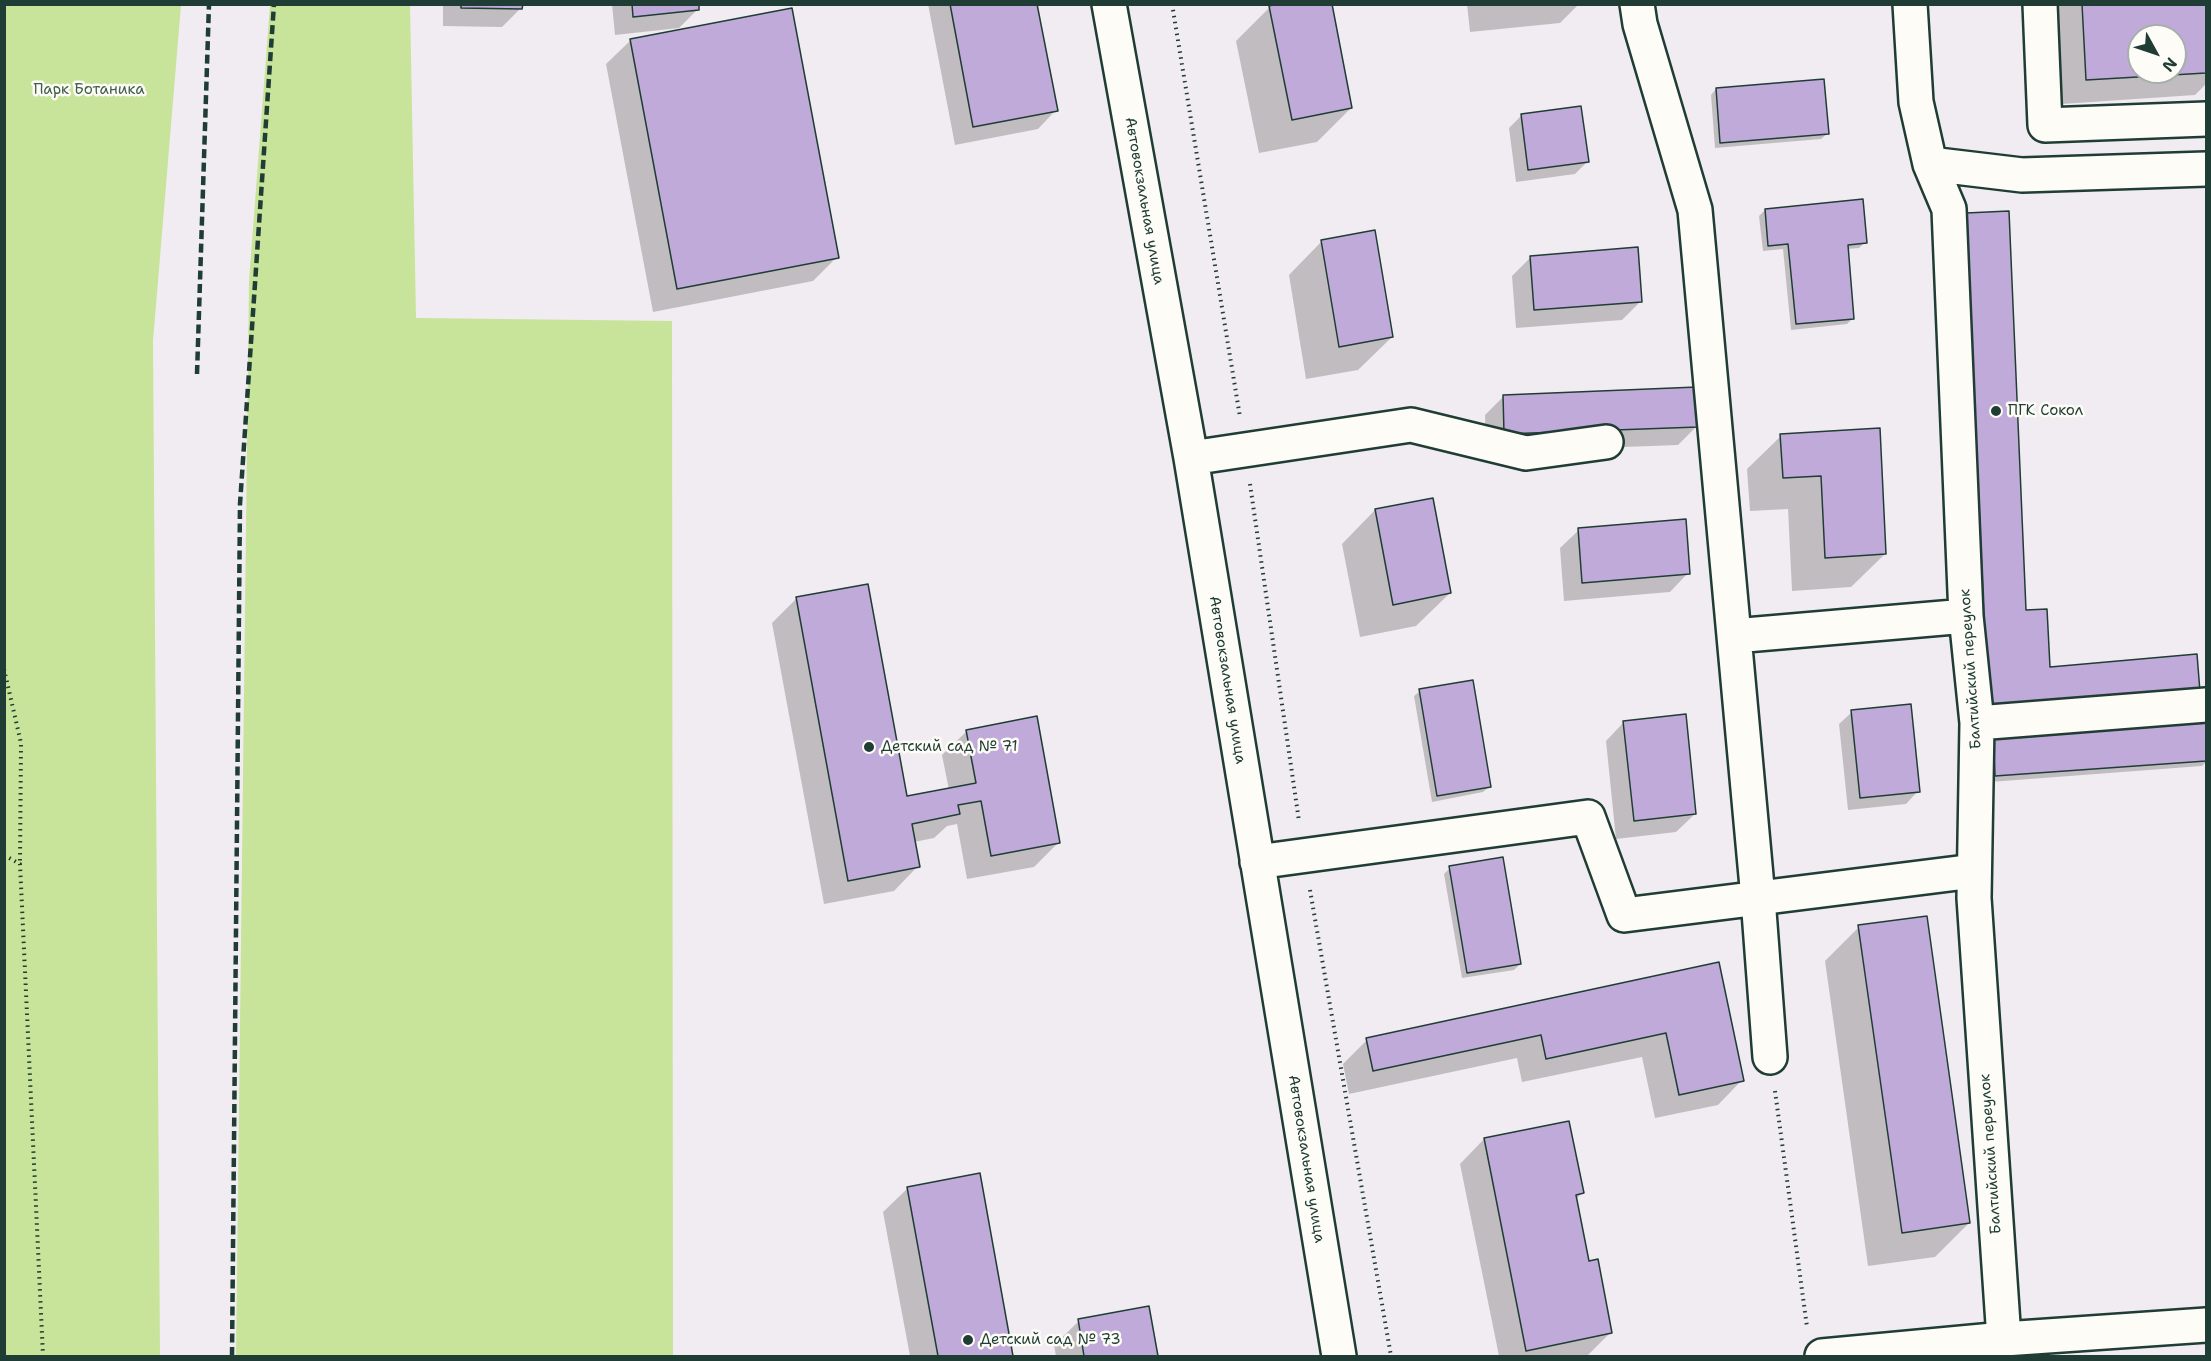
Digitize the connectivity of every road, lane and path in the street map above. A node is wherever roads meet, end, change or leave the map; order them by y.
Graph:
1 (1109, 4) edge
2 (1172, 4) edge
3 (1637, 4) edge
4 (1910, 4) edge
5 (2040, 4) edge
6 (2206, 119) edge
7 (1930, 164) junction
8 (2206, 168) edge
9 (1606, 442) dead end
10 (1245, 450) junction
11 (1191, 458) junction
12 (1966, 616) junction
13 (1734, 636) junction
14 (4, 669) edge
15 (2206, 705) edge
16 (1977, 723) junction
17 (1304, 854) junction
18 (4, 855) edge
19 (1257, 862) junction
20 (20, 864) junction
21 (1974, 871) junction
22 (1758, 898) junction
23 (1770, 1057) joint
24 (2206, 1325) edge
25 (2004, 1339) junction
26 (1815, 1345) edge
27 (43, 1356) edge
28 (1339, 1356) edge
29 (1391, 1356) edge

1 - 11 street, Автовокзальная улица
2 - 10 path
3 - 13 street
4 - 7 street, Балтийский переулок
5 - 6 street
7 - 8 street
7 - 12 street, Балтийский переулок
9 - 10 street
10 - 11 street
10 - 17 path
11 - 19 street, Автовокзальная улица
12 - 13 street
12 - 16 street, Балтийский переулок
13 - 22 street
14 - 20 path
15 - 16 street
16 - 21 street, Балтийский переулок
17 - 19 street
17 - 22 street
17 - 29 path
18 - 20 path
19 - 28 street, Автовокзальная улица
20 - 27 path
21 - 22 street
21 - 25 street, Балтийский переулок
22 - 23 street
23 - 26 path
24 - 25 street
25 - 26 street

